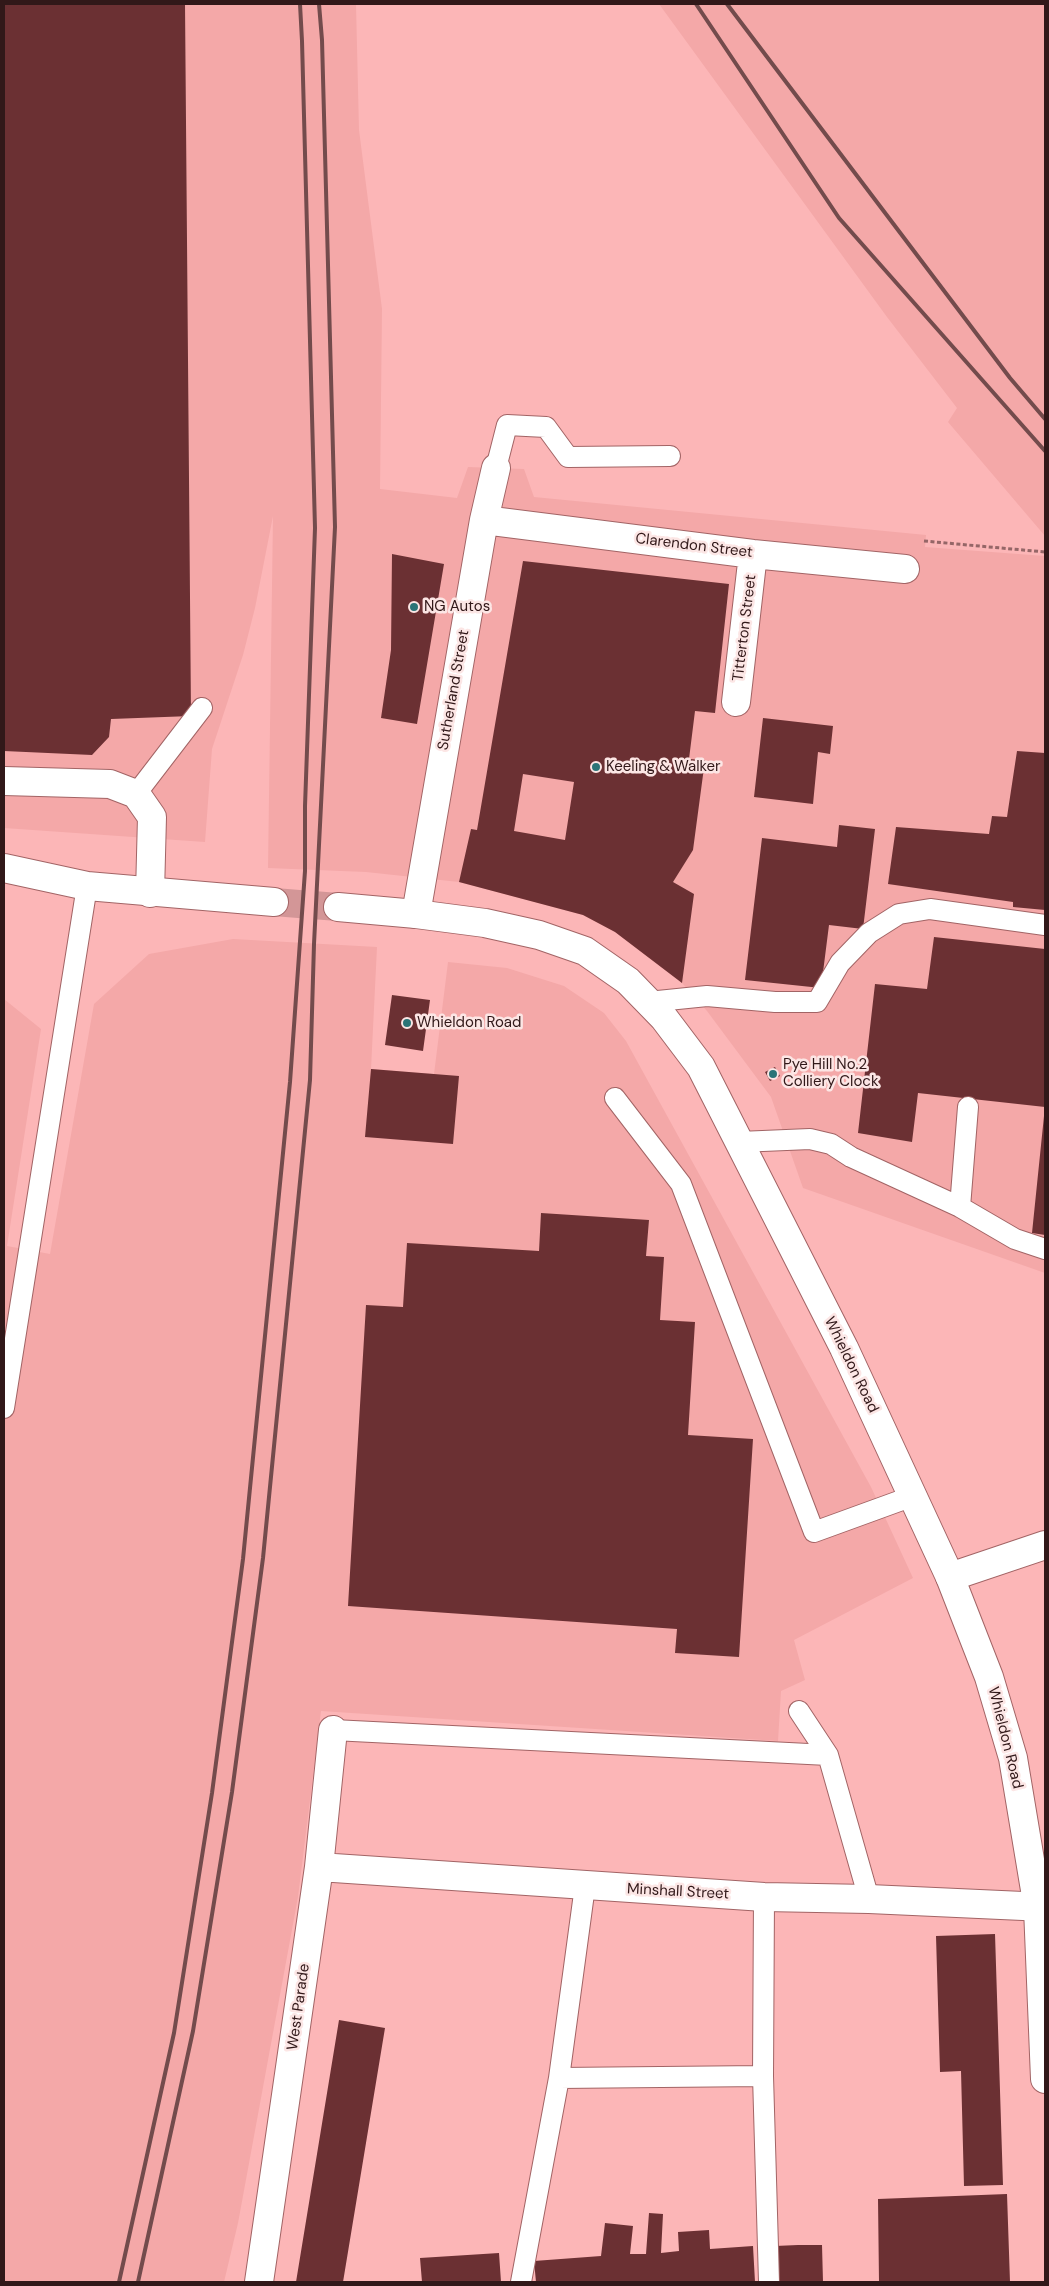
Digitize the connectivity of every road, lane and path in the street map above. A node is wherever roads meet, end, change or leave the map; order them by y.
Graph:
1 (670, 456) dead end
2 (496, 468) joint
3 (484, 520) junction
4 (1045, 552) edge
5 (753, 554) junction
6 (905, 569) joint
7 (736, 702) dead end
8 (202, 708) dead end
9 (4, 781) edge
10 (136, 794) junction
11 (4, 868) edge
12 (87, 886) junction
13 (150, 893) junction
14 (274, 902) tunnel mouth
15 (338, 907) tunnel mouth
16 (416, 914) junction
17 (1045, 925) edge
18 (648, 1002) junction
19 (615, 1098) dead end
20 (968, 1107) dead end
21 (740, 1142) junction
22 (960, 1207) junction
23 (1045, 1249) edge
24 (4, 1408) edge
25 (913, 1496) junction
26 (1045, 1544) edge
27 (950, 1577) junction
28 (798, 1711) dead end
29 (333, 1730) joint
30 (828, 1755) junction
31 (320, 1867) junction
32 (585, 1886) junction
33 (764, 1897) junction
34 (869, 1899) junction
35 (1042, 1908) edge
36 (763, 2076) junction
37 (559, 2078) junction
38 (1045, 2080) edge
39 (259, 2282) edge
40 (521, 2282) edge
41 (768, 2282) edge

1 - 2 lane
2 - 3 street, Sutherland Street
3 - 5 street, Clarendon Street
3 - 16 street, Sutherland Street
4 - 6 path
5 - 6 street, Clarendon Street
5 - 7 street, Titterton Street
8 - 10 lane
9 - 10 street
10 - 13 street
11 - 12 street
12 - 13 street
12 - 24 lane
13 - 14 street
15 - 16 street, Whieldon Road
16 - 18 street, Whieldon Road
17 - 18 lane
18 - 21 street, Whieldon Road
19 - 25 lane
20 - 22 lane
21 - 22 lane
21 - 25 street, Whieldon Road
22 - 23 lane
25 - 27 street, Whieldon Road
26 - 27 street
27 - 35 street, Whieldon Road
28 - 30 lane
29 - 30 lane
29 - 31 street, West Parade
30 - 34 lane
31 - 32 street, Minshall Street
31 - 39 street, West Parade
32 - 33 street, Minshall Street
32 - 37 lane
33 - 34 street, Minshall Street
33 - 36 lane
34 - 35 street, Minshall Street
35 - 38 street, Whieldon Road
36 - 37 lane
36 - 41 lane
37 - 40 lane

